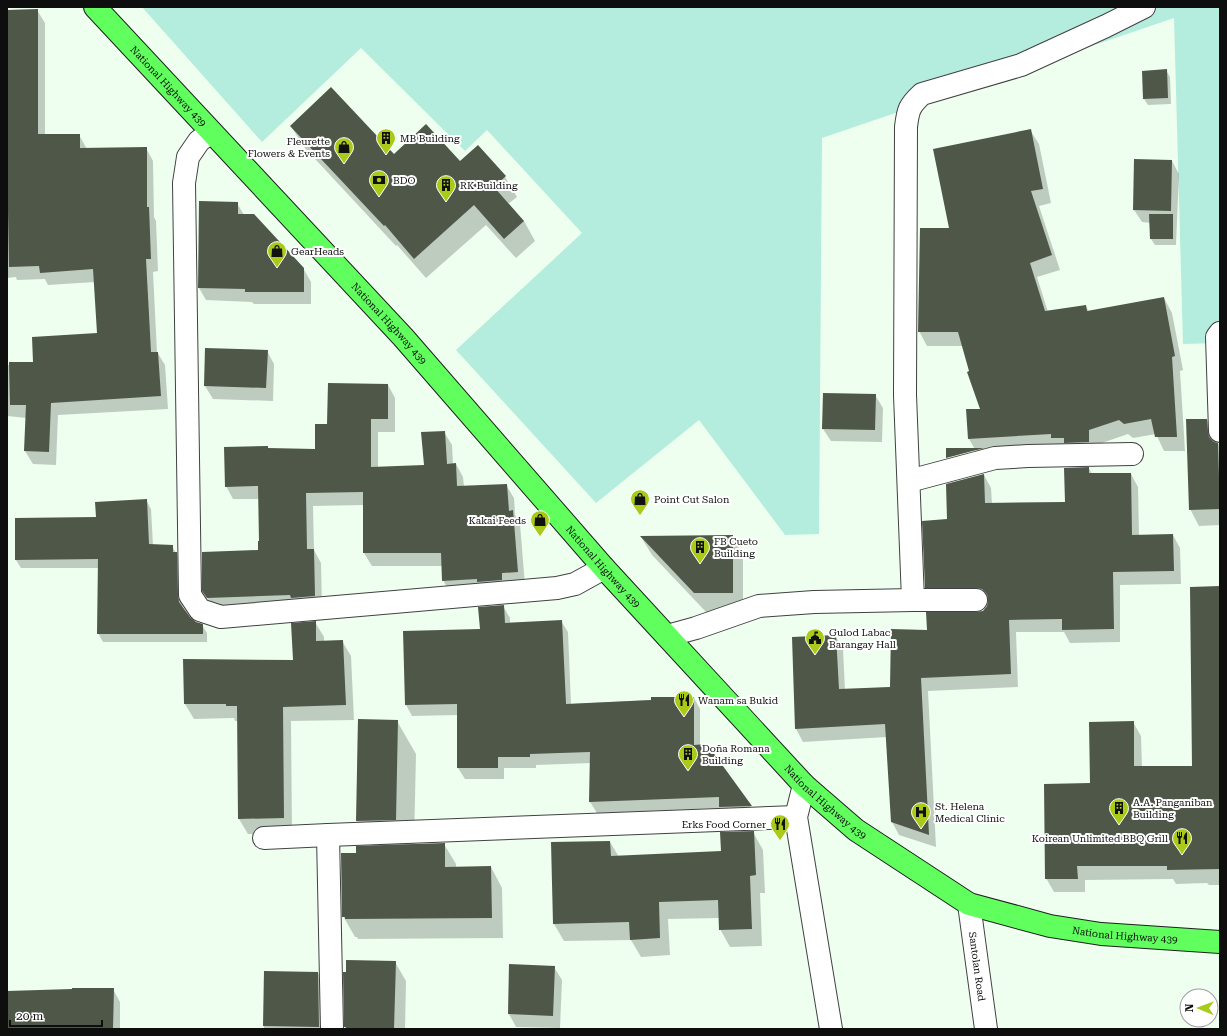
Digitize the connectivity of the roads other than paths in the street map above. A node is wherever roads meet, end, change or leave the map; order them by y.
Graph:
1 (95, 7) edge
2 (1144, 7) edge
3 (211, 132) junction
4 (1220, 333) edge
5 (1220, 431) edge
6 (1132, 454) dead end
7 (908, 481) junction
8 (604, 568) junction
9 (913, 600) junction
10 (976, 600) dead end
11 (667, 636) junction
12 (804, 785) junction
13 (796, 817) junction
14 (328, 835) junction
15 (264, 838) dead end
16 (969, 904) junction
17 (1220, 942) edge
18 (332, 1029) edge
19 (831, 1029) edge
20 (986, 1029) edge

1 - 3 main road, National Highway 439
2 - 7 street
3 - 8 main road, National Highway 439
3 - 8 street
4 - 5 street
6 - 7 street
7 - 9 street
8 - 11 main road, National Highway 439
9 - 10 street
9 - 11 street
11 - 12 main road, National Highway 439
12 - 13 street
12 - 16 main road, National Highway 439
13 - 14 street
13 - 19 street
14 - 15 street
14 - 18 street
16 - 17 main road, National Highway 439
16 - 20 street, Santolan Road

